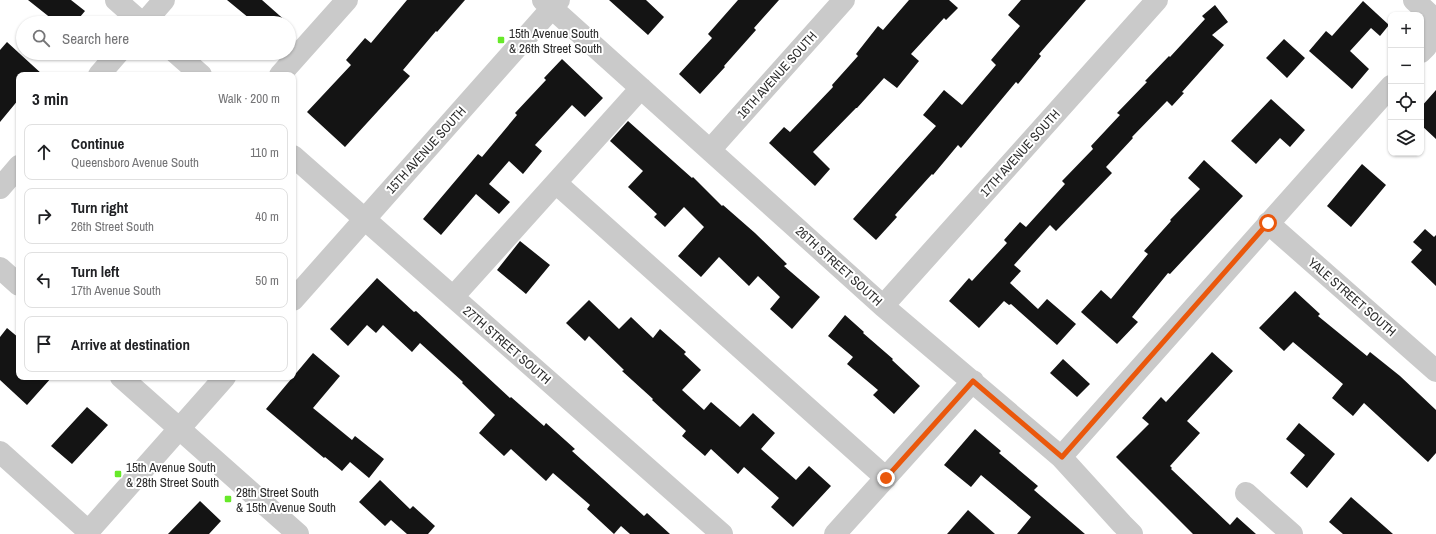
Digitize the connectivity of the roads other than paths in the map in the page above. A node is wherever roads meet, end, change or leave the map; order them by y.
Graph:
1 (116, 0) edge
2 (164, 0) edge
3 (347, 0) edge
4 (844, 0) edge
5 (1157, 0) edge
6 (1414, 0) edge
7 (551, 3) edge
8 (135, 16) edge
9 (149, 16) edge
10 (1436, 21) edge
11 (1424, 49) edge
12 (296, 57) edge
13 (112, 60) edge
14 (184, 60) edge
15 (293, 60) edge
16 (102, 72) edge
17 (198, 72) edge
18 (283, 72) edge
19 (641, 88) junction
20 (1388, 89) edge
21 (710, 150) junction
22 (296, 159) edge
23 (16, 169) edge
24 (556, 183) junction
25 (0, 188) edge
26 (365, 219) junction
27 (1268, 223) junction
28 (0, 268) edge
29 (16, 282) edge
30 (296, 297) edge
31 (453, 297) junction
32 (883, 306) junction
33 (1436, 371) edge
34 (124, 380) edge
35 (222, 380) edge
36 (973, 381) junction
37 (179, 429) junction
38 (0, 452) edge
39 (1062, 457) junction
40 (886, 478) junction
41 (1246, 493) dead end
42 (291, 532) edge
43 (87, 533) edge
44 (722, 534) edge
45 (836, 534) edge
46 (1132, 534) edge
47 (1292, 534) edge

1 - 8 street
2 - 9 street
3 - 12 street
4 - 21 street, 16TH AVENUE SOUTH
5 - 32 street, 17TH AVENUE SOUTH
6 - 10 street
7 - 19 street, 26TH STREET SOUTH
7 - 26 street, 15TH AVENUE SOUTH
10 - 11 street
13 - 16 street
14 - 17 street
15 - 18 street
19 - 21 street, 26TH STREET SOUTH
19 - 24 street
20 - 27 street
21 - 32 street, 26TH STREET SOUTH
22 - 26 street, 27TH STREET SOUTH
23 - 25 street
24 - 31 street
24 - 40 street
26 - 30 street, 15TH AVENUE SOUTH
26 - 31 street, 27TH STREET SOUTH
27 - 33 street, YALE STREET SOUTH
27 - 39 street
28 - 29 street
31 - 44 street, 27TH STREET SOUTH
32 - 36 street, 26TH STREET SOUTH
34 - 37 street
35 - 37 street
36 - 39 street, 26TH STREET SOUTH
36 - 40 street
37 - 42 street
37 - 43 street
38 - 43 street
39 - 46 street, 26TH STREET SOUTH
40 - 45 street
41 - 47 street

